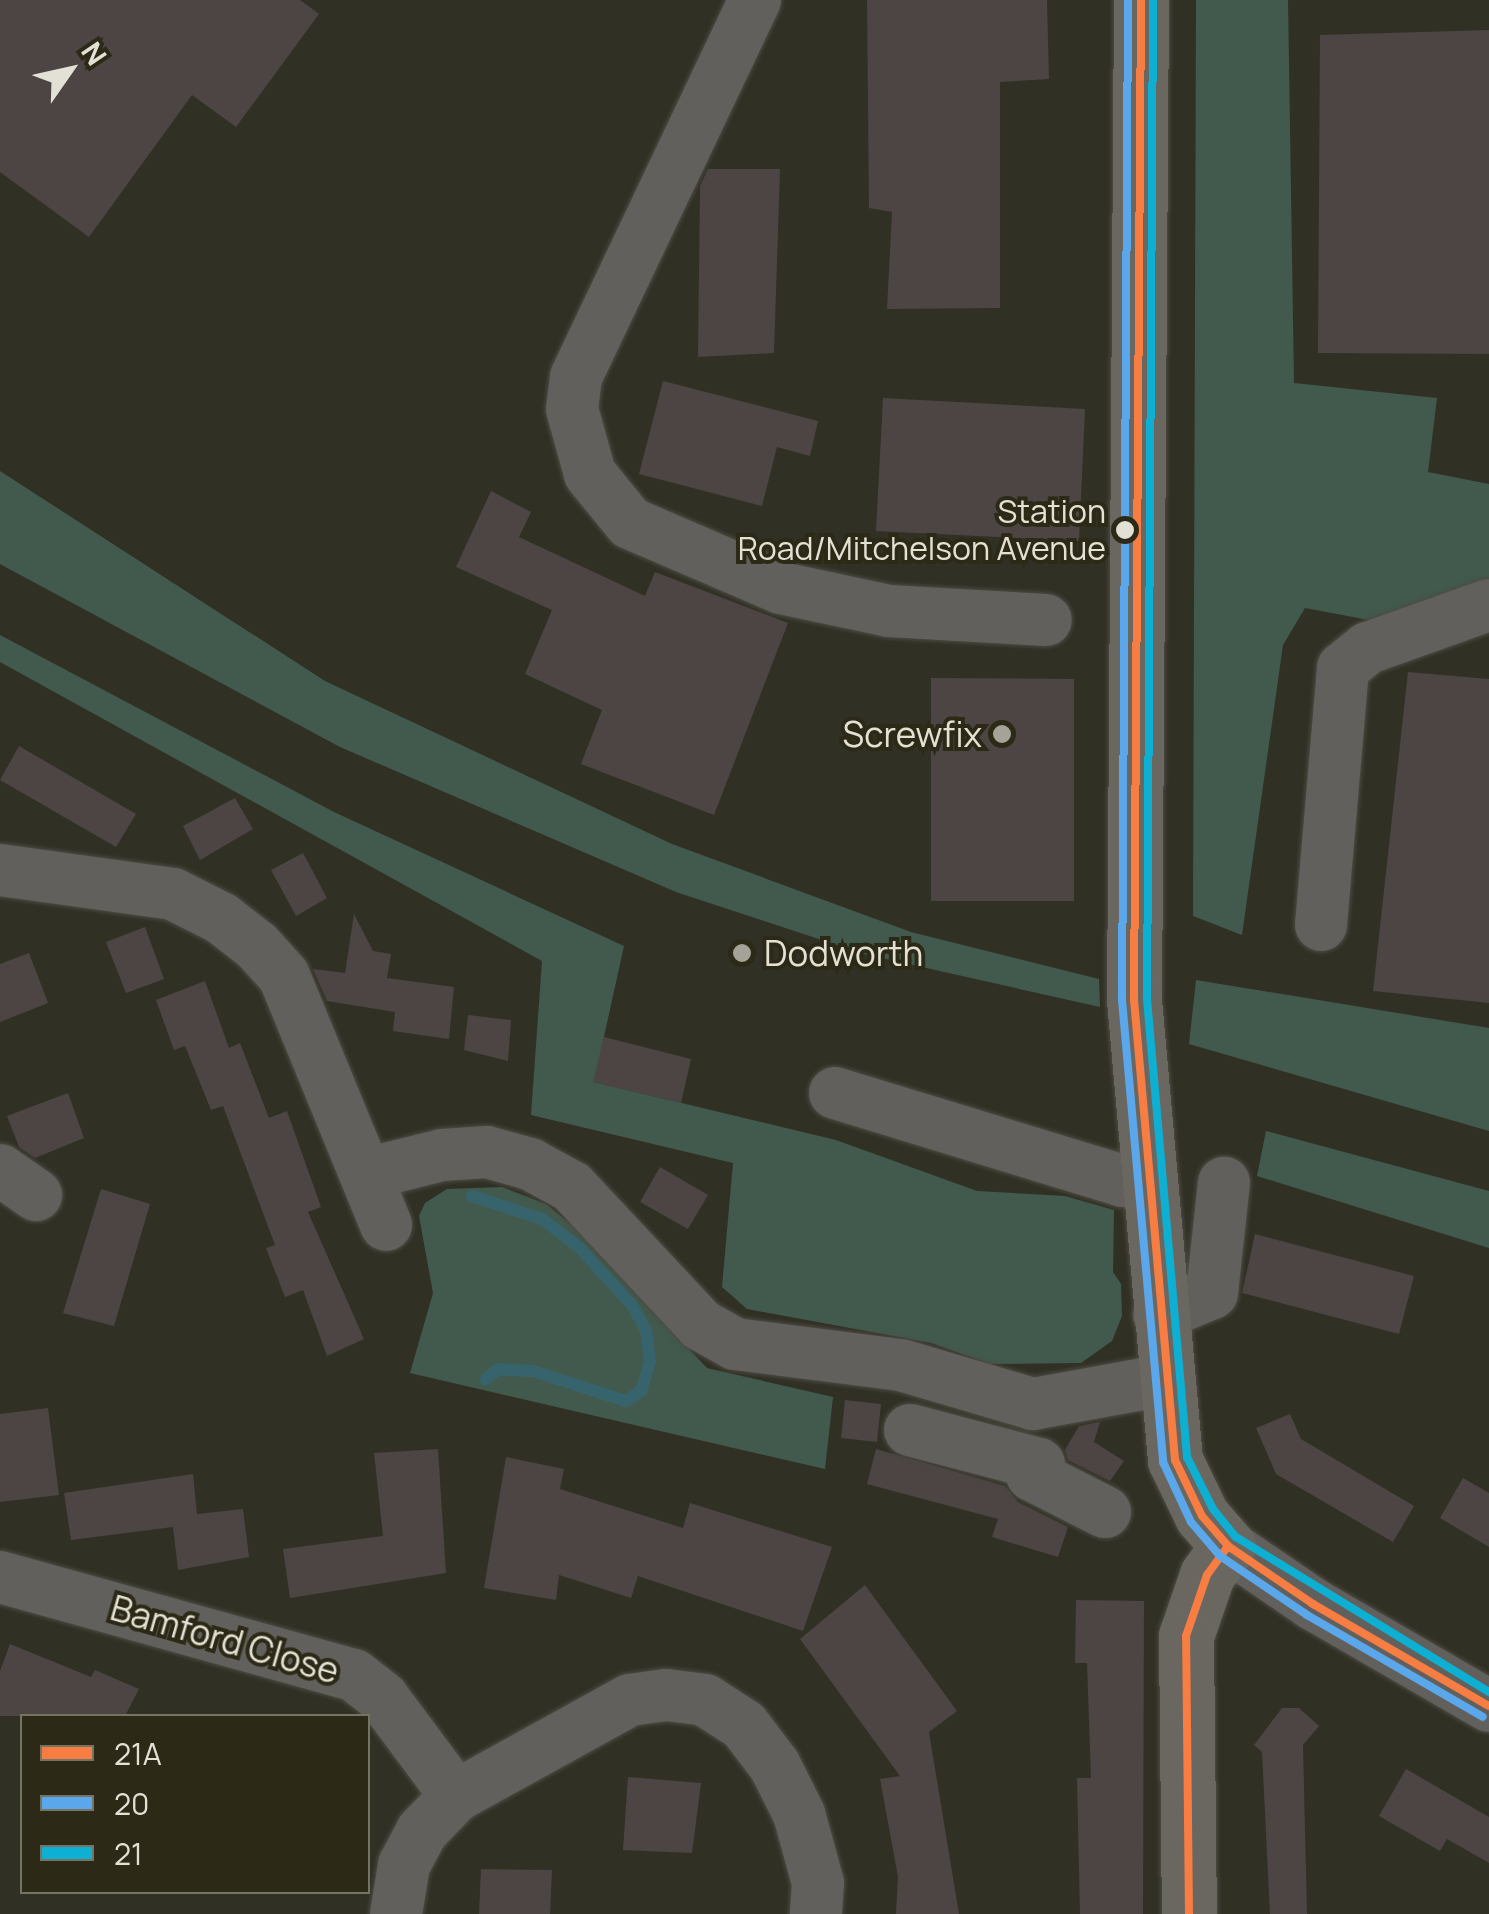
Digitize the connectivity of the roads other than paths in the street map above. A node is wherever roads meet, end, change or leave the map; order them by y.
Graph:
1 (755, 0) edge
2 (1141, 0) edge
3 (1489, 605) edge
4 (1046, 620) dead end
5 (1, 873) edge
6 (1320, 925) dead end
7 (835, 1093) dead end
8 (366, 1174) junction
9 (1147, 1178) junction
10 (1224, 1183) dead end
11 (386, 1226) dead end
12 (1159, 1315) junction
13 (1165, 1380) junction
14 (1012, 1402) junction
15 (910, 1430) dead end
16 (998, 1453) junction
17 (1106, 1512) dead end
18 (1228, 1546) junction
19 (0, 1577) edge
20 (1489, 1706) edge
21 (456, 1796) junction
22 (396, 1914) edge
23 (816, 1914) edge
24 (1189, 1914) edge

1 - 4 street
2 - 9 main road
3 - 6 street
5 - 8 street
7 - 9 street
8 - 11 street
8 - 14 street
9 - 12 main road
10 - 12 street
12 - 13 main road
13 - 14 street
13 - 18 main road
14 - 16 street
15 - 16 street
16 - 17 street
18 - 20 street
18 - 24 main road
19 - 21 street, Bamford Close
21 - 22 street
21 - 23 street

